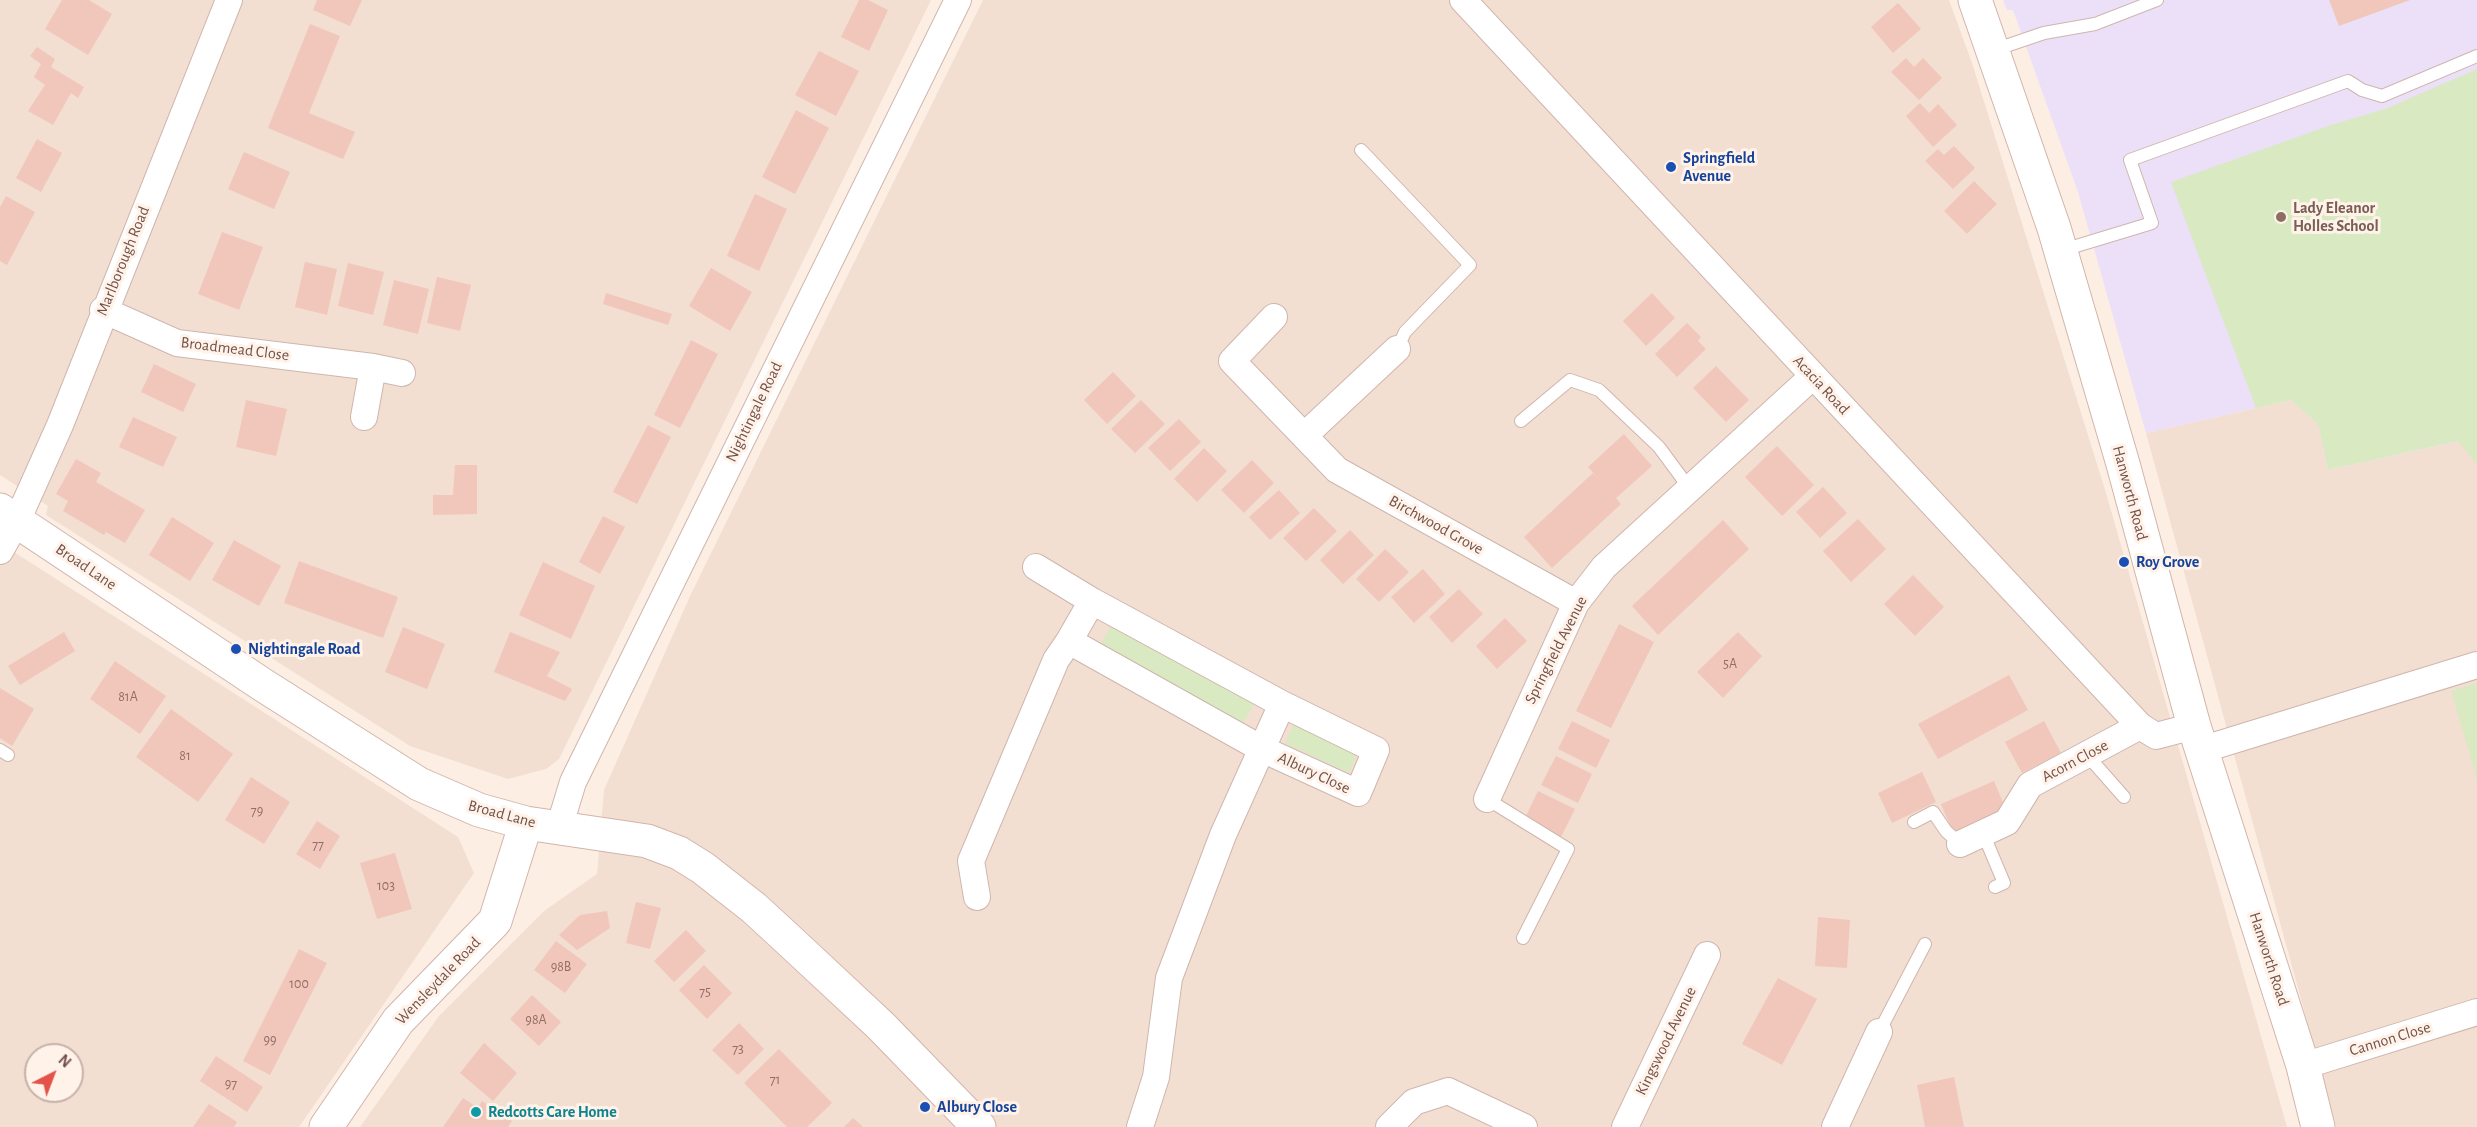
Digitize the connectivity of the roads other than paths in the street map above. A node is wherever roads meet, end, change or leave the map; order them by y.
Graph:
1 (229, 0) edge
2 (958, 0) edge
3 (1463, 0) edge
4 (1975, 0) edge
5 (2157, 0) edge
6 (1993, 50) junction
7 (2477, 56) edge
8 (1361, 150) dead end
9 (2061, 250) junction
10 (103, 310) junction
11 (1274, 317) dead end
12 (1397, 349) joint
13 (373, 367) junction
14 (402, 373) dead end
15 (1813, 376) junction
16 (364, 417) dead end
17 (1521, 421) dead end
18 (1305, 435) junction
19 (1690, 489) junction
20 (9, 515) edge
21 (0, 551) edge
22 (1036, 567) dead end
23 (1092, 601) junction
24 (1576, 603) junction
25 (1069, 641) junction
26 (2477, 665) edge
27 (1282, 704) junction
28 (2140, 726) junction
29 (2197, 738) junction
30 (1262, 749) junction
31 (2087, 755) junction
32 (2124, 796) dead end
33 (1487, 799) joint
34 (1914, 822) dead end
35 (526, 823) junction
36 (559, 828) junction
37 (1972, 838) junction
38 (1995, 887) dead end
39 (977, 897) dead end
40 (1523, 938) dead end
41 (1925, 944) dead end
42 (1707, 955) dead end
43 (2477, 1012) edge
44 (1879, 1032) joint
45 (2303, 1066) junction
46 (327, 1127) edge
47 (979, 1127) edge
48 (1140, 1127) edge
49 (1389, 1127) edge
50 (1524, 1127) edge
51 (1625, 1127) edge
52 (1835, 1127) edge
53 (2318, 1127) edge

1 - 10 street, Marlborough Road
2 - 36 street, Nightingale Road
3 - 15 street, Acacia Road
4 - 6 street, Hanworth Road
5 - 6 lane
6 - 9 street, Hanworth Road
7 - 9 lane
8 - 12 lane
9 - 29 street, Hanworth Road
10 - 13 street, Broadmead Close
10 - 20 street, Marlborough Road
11 - 18 street, Birchwood Grove
12 - 18 street
13 - 14 street, Broadmead Close
13 - 16 street
15 - 19 street, Springfield Avenue
15 - 28 street, Acacia Road
17 - 19 lane
18 - 24 street, Birchwood Grove
19 - 24 street, Springfield Avenue
20 - 21 street, Marlborough Road
20 - 35 street, Broad Lane
22 - 23 street, Albury Close
23 - 25 street
23 - 27 street, Albury Close
24 - 33 street, Springfield Avenue
25 - 30 street, Albury Close
25 - 39 street
26 - 29 street
27 - 30 street, Albury Close
27 - 30 street, Albury Close
28 - 29 street
28 - 31 street, Acorn Close
29 - 45 street, Hanworth Road
30 - 48 street, Albury Close
31 - 32 lane
31 - 37 street, Acorn Close
33 - 40 lane
34 - 37 lane
35 - 36 street, Broad Lane
35 - 46 street, Wensleydale Road
36 - 47 street, Broad Lane
37 - 38 lane
41 - 44 lane
42 - 51 street, Kingswood Avenue
43 - 45 street, Cannon Close
44 - 52 street
45 - 53 street, Hanworth Road
49 - 50 street

